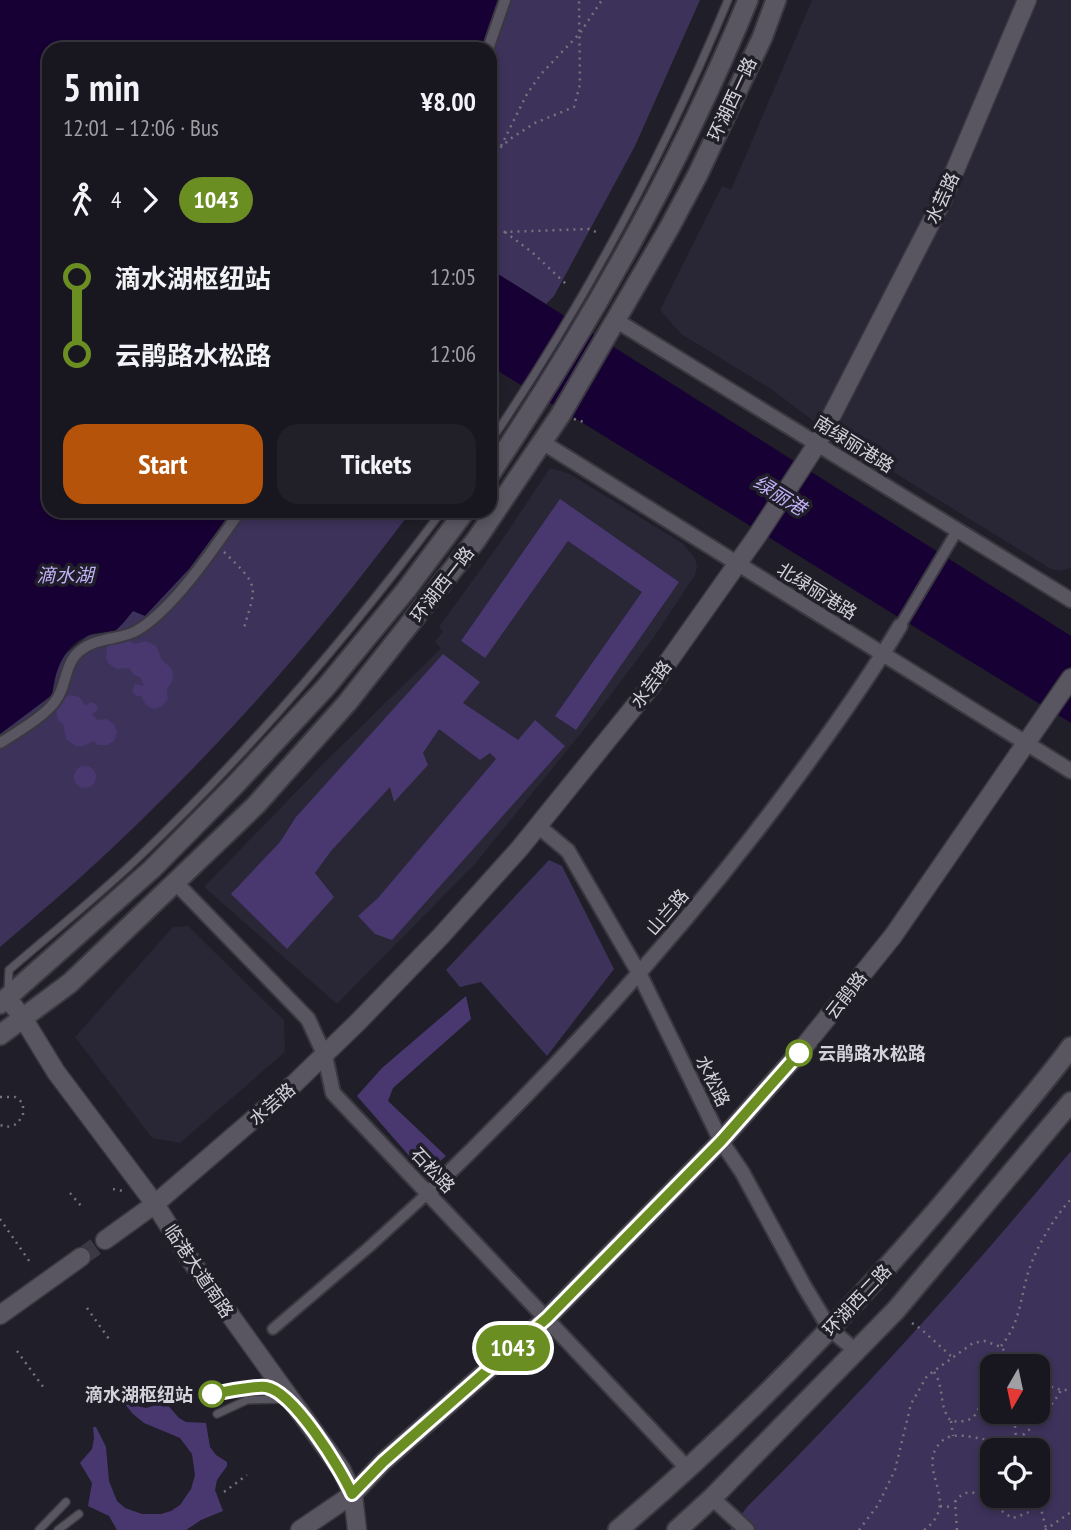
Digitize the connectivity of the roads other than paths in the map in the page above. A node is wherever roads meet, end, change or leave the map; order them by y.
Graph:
1 (505, 0) edge
2 (728, 0) edge
3 (748, 0) edge
4 (776, 0) edge
5 (1027, 0) edge
6 (490, 42) edge
7 (578, 320) junction
8 (617, 321) junction
9 (532, 395) junction
10 (497, 434) edge
11 (542, 442) junction
12 (817, 444) junction
13 (497, 461) edge
14 (497, 508) edge
15 (235, 518) edge
16 (437, 518) edge
17 (460, 518) edge
18 (490, 518) edge
19 (957, 531) junction
20 (736, 563) junction
21 (1071, 600) edge
22 (900, 626) joint
23 (883, 655) junction
24 (1071, 678) edge
25 (0, 743) edge
26 (1027, 745) junction
27 (1071, 771) edge
28 (538, 826) junction
29 (176, 883) junction
30 (639, 973) junction
31 (4, 1002) edge
32 (23, 1018) junction
33 (0, 1035) edge
34 (1071, 1047) edge
35 (325, 1056) junction
36 (1071, 1102) edge
37 (721, 1141) junction
38 (428, 1193) junction
39 (155, 1205) junction
40 (105, 1240) tunnel mouth
41 (81, 1257) tunnel mouth
42 (0, 1315) edge
43 (547, 1318) junction
44 (273, 1329) dead end
45 (830, 1329) junction
46 (856, 1351) junction
47 (212, 1394) dead end
48 (289, 1399) junction
49 (217, 1414) dead end
50 (689, 1469) junction
51 (352, 1494) junction
52 (712, 1498) junction
53 (65, 1502) dead end
54 (79, 1514) dead end
55 (39, 1530) edge
56 (58, 1530) edge
57 (300, 1530) edge
58 (357, 1530) edge
59 (618, 1530) edge
60 (677, 1530) edge
61 (747, 1530) edge

1 - 6 street
2 - 7 lane
3 - 7 main road, 环湖西一路
4 - 8 main road, 环湖西一路
5 - 12 street, 水芸路
7 - 9 main road, 环湖西一路
8 - 11 main road, 环湖西一路
8 - 12 street, 南绿丽港路
9 - 10 lane
9 - 13 main road, 环湖西一路
11 - 14 main road, 环湖西一路
11 - 20 street, 北绿丽港路
12 - 19 street, 南绿丽港路
12 - 20 street, 水芸路
15 - 25 street
16 - 31 lane
17 - 31 main road, 环湖西一路
18 - 29 main road, 环湖西一路
19 - 21 street, 南绿丽港路
19 - 22 street
20 - 23 street, 北绿丽港路
20 - 28 street, 水芸路
22 - 23 street, 山兰路
23 - 26 street, 北绿丽港路
23 - 30 street, 山兰路
24 - 26 street, 云鹃路
26 - 27 street, 北绿丽港路
26 - 37 street, 云鹃路
28 - 30 street, 水松路
28 - 35 street, 水芸路
29 - 32 main road, 环湖西一路
29 - 35 street, 石松路
30 - 37 street, 水松路
30 - 38 street, 山兰路
31 - 32 street, 临港大道南路
32 - 33 main road, 环湖西一路
32 - 39 street, 临港大道南路
34 - 45 main road, 环湖西二路
35 - 38 street, 石松路
35 - 39 street, 水芸路
36 - 46 main road, 环湖西二路
37 - 43 street, 云鹃路
37 - 45 street, 水松路
38 - 43 street, 石松路
38 - 44 street
39 - 40 street, 水芸路
39 - 48 street, 临港大道南路
41 - 42 street
43 - 50 street, 石松路
43 - 51 street, 云鹃路
45 - 46 street, 水松路
45 - 50 main road, 环湖西二路
46 - 52 main road, 环湖西二路
47 - 48 lane
48 - 49 lane
48 - 51 street, 临港大道南路
50 - 59 main road, 环湖西二路
51 - 57 street, 云鹃路
51 - 58 street, 临港大道南路
52 - 60 main road, 环湖西二路
52 - 61 street
53 - 55 lane
54 - 56 lane

